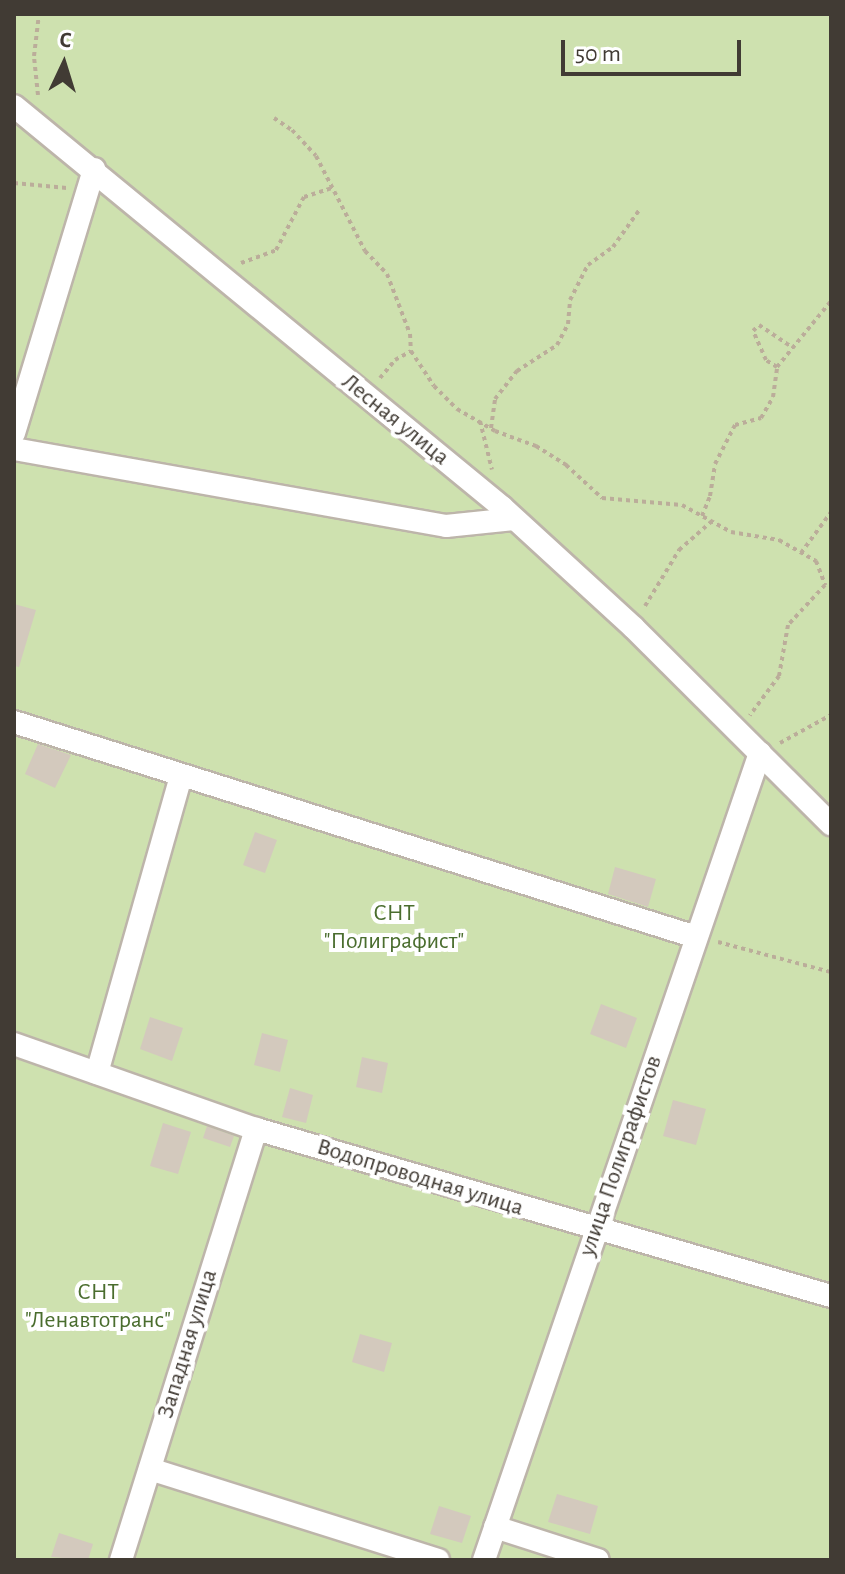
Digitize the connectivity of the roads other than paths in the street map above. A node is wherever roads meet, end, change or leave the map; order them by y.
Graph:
1 (14, 106) edge
2 (90, 179) junction
3 (14, 433) edge
4 (14, 449) edge
5 (508, 513) junction
6 (14, 722) edge
7 (760, 753) junction
8 (181, 777) junction
9 (831, 824) edge
10 (696, 937) junction
11 (14, 1044) edge
12 (97, 1073) junction
13 (256, 1129) junction
14 (596, 1230) junction
15 (831, 1296) edge
16 (150, 1469) junction
17 (495, 1527) junction
18 (121, 1560) edge
19 (438, 1560) edge
20 (484, 1560) edge
21 (598, 1560) edge

1 - 2 street, Лесная улица
2 - 3 street
2 - 5 street, Лесная улица
4 - 5 street
5 - 7 street, Лесная улица
6 - 8 street
7 - 9 street, Лесная улица
7 - 10 street, улица Полиграфистов
8 - 10 street
8 - 12 street
10 - 14 street, улица Полиграфистов
11 - 12 street, Водопроводная улица
12 - 13 street, Водопроводная улица
13 - 14 street, Водопроводная улица
13 - 16 street, Западная улица
14 - 15 street, Водопроводная улица
14 - 17 street, улица Полиграфистов
16 - 18 street, Западная улица
16 - 19 street
17 - 20 street, улица Полиграфистов
17 - 21 street

